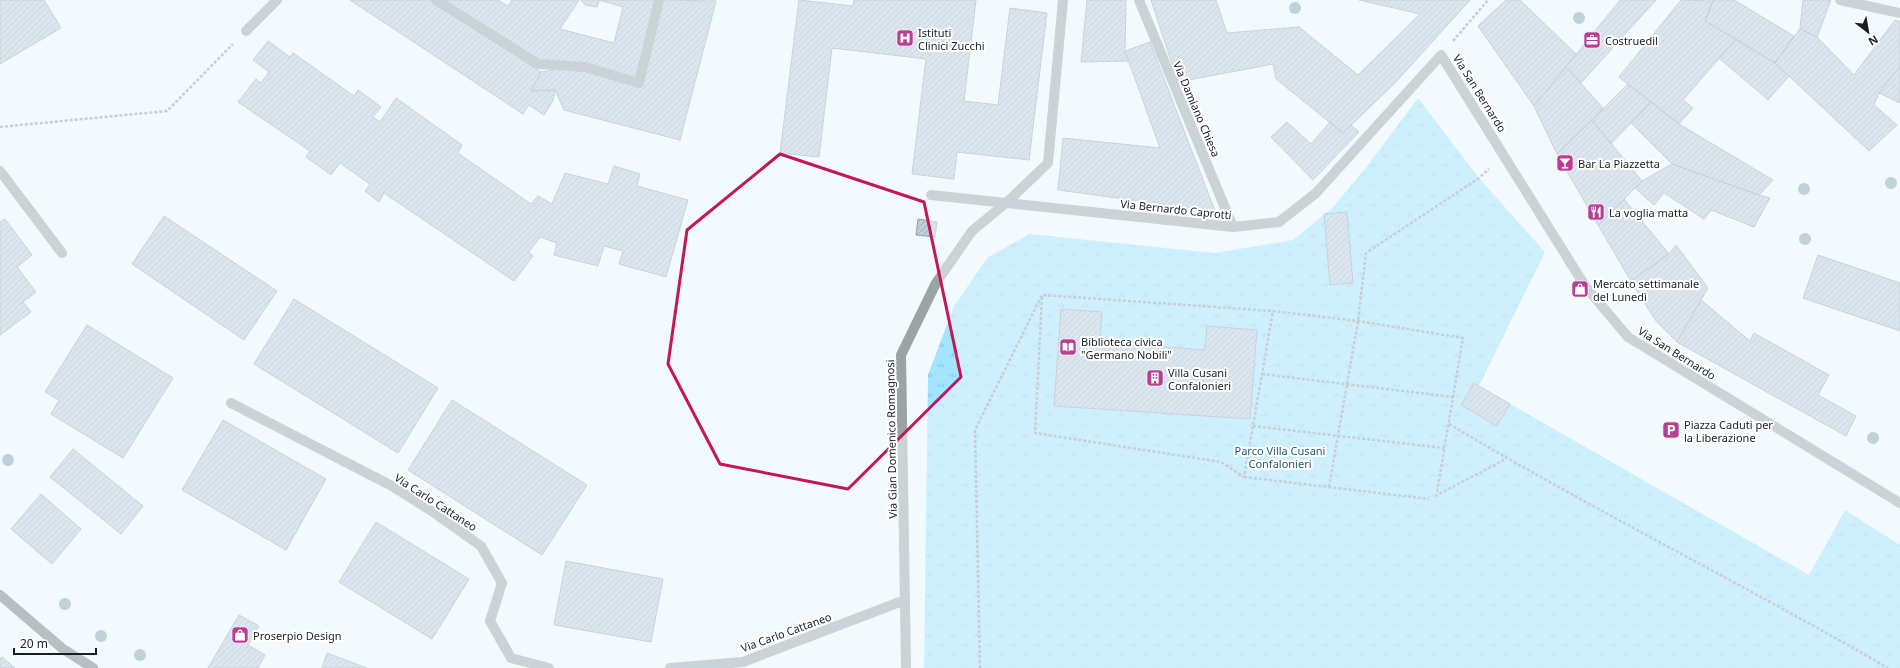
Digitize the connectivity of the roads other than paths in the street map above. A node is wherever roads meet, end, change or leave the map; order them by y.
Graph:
1 (277, 0) edge
2 (436, 0) edge
3 (659, 0) edge
4 (1063, 0) edge
5 (1139, 0) edge
6 (1840, 0) edge
7 (1900, 13) edge
8 (246, 31) road end
9 (1441, 55) joint
10 (0, 171) edge
11 (931, 195) dead end
12 (1006, 203) junction
13 (1233, 227) junction
14 (62, 253) dead end
15 (231, 403) dead end
16 (1900, 503) edge
17 (0, 595) edge
18 (906, 600) junction
19 (93, 668) edge
20 (550, 668) edge
21 (670, 668) edge
22 (906, 668) edge

1 - 8 street
2 - 3 street
4 - 12 street, Via Gian Domenico Romagnosi
5 - 13 street, Via Damiano Chiesa
6 - 7 street
9 - 13 street, Via Bernardo Caprotti
9 - 16 street, Via San Bernardo
10 - 14 street
11 - 12 street, Via Bernardo Caprotti
12 - 13 street, Via Bernardo Caprotti
12 - 18 street, Via Gian Domenico Romagnosi
15 - 20 street, Via Carlo Cattaneo
17 - 19 main road
18 - 21 street, Via Carlo Cattaneo
18 - 22 street, Via Gian Domenico Romagnosi

